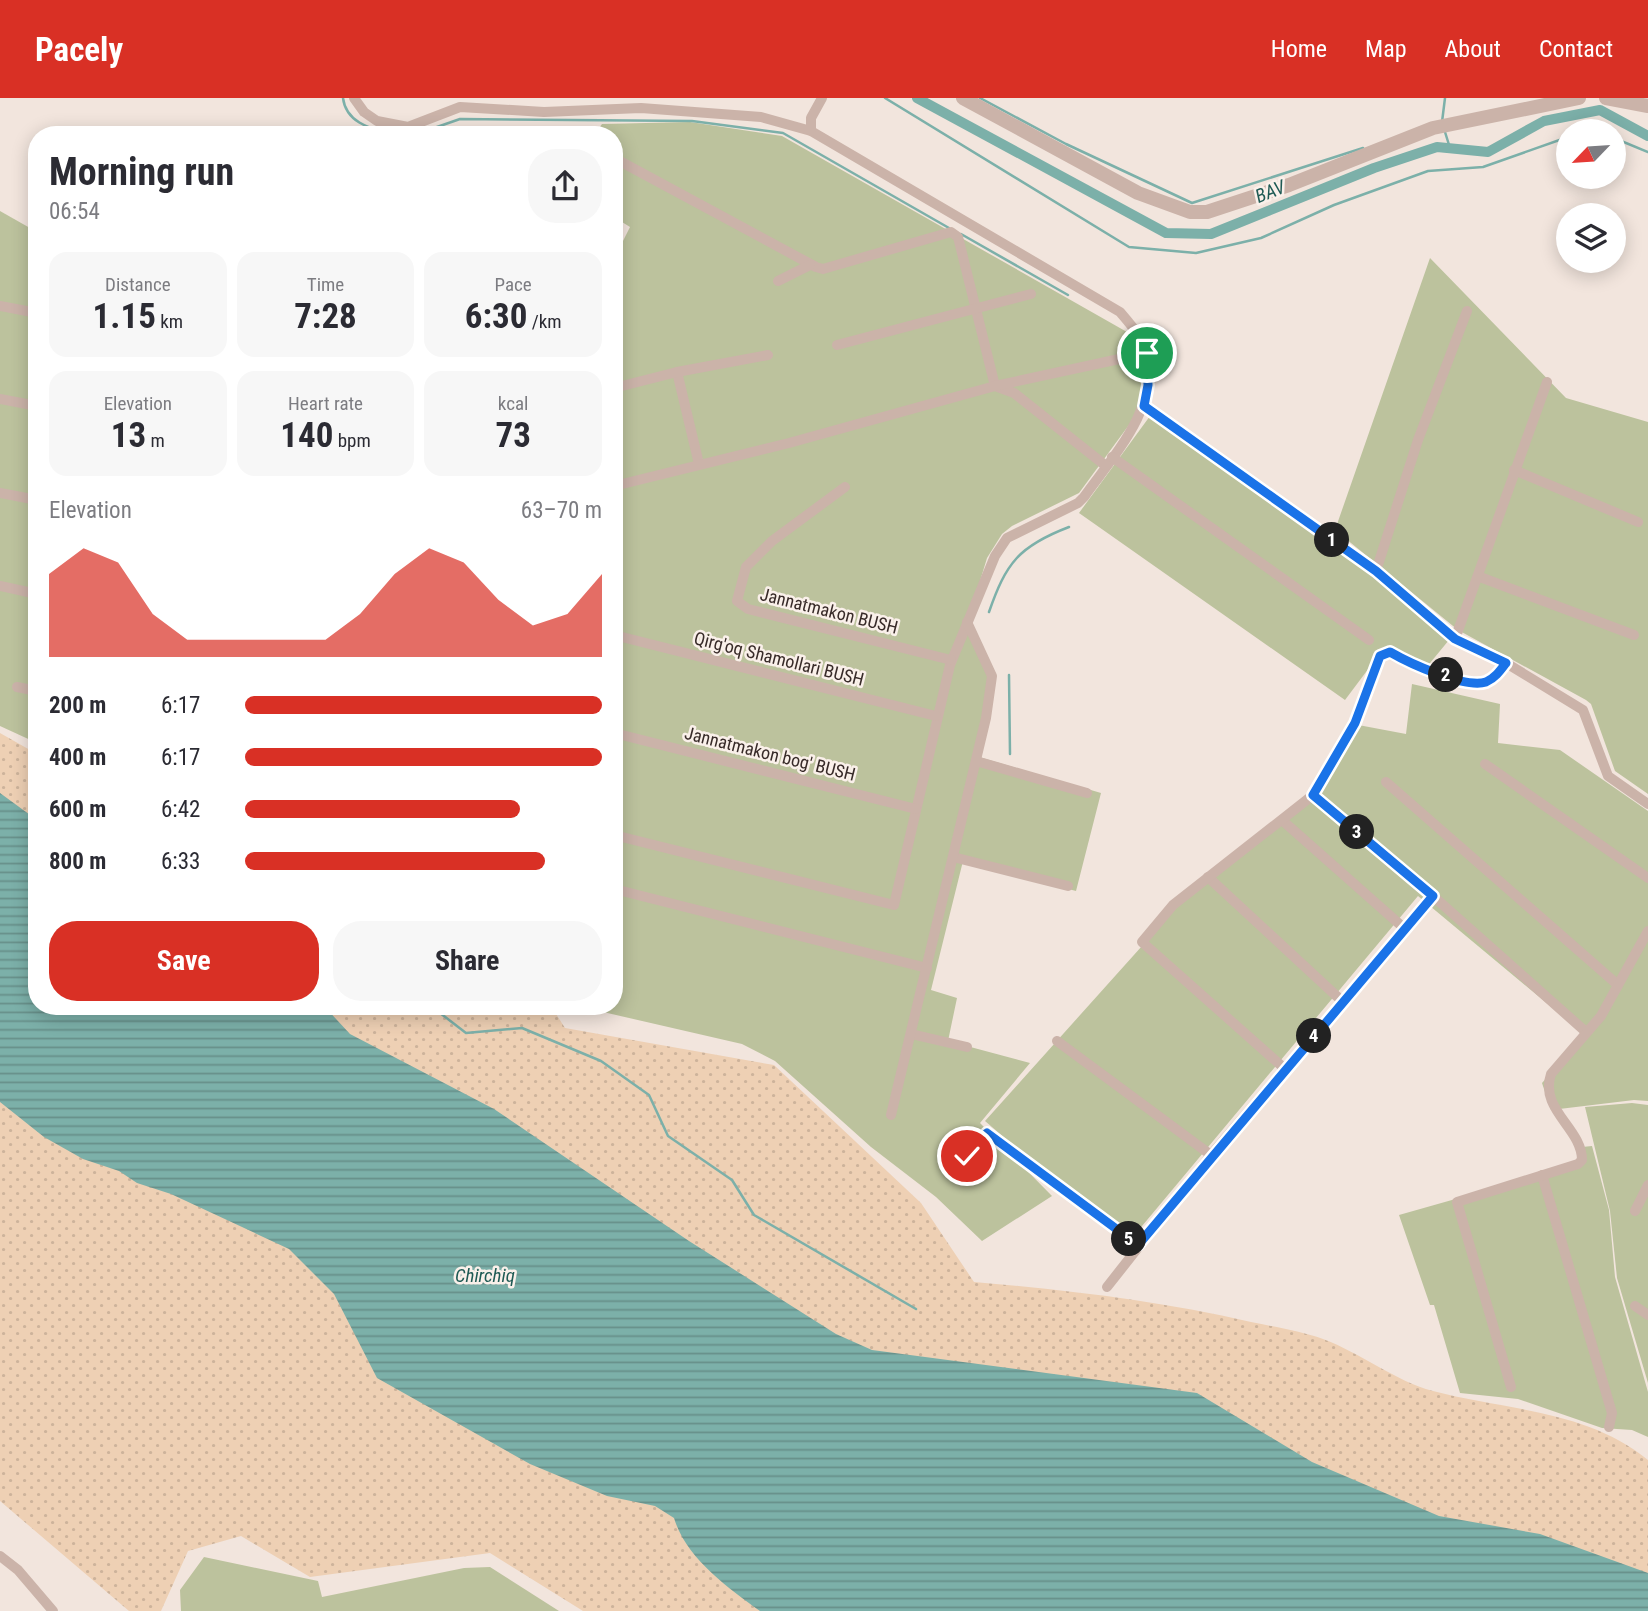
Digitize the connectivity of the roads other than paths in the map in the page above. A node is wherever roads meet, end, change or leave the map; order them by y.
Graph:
1 (354, 98) edge
2 (822, 98) edge
3 (963, 98) edge
4 (1579, 98) edge
5 (1606, 98) edge
6 (1648, 106) edge
7 (403, 126) edge
8 (411, 126) edge
9 (811, 131) junction
10 (623, 163) edge
11 (960, 218) junction
12 (951, 233) junction
13 (810, 265) junction
14 (778, 281) dead end
15 (1031, 294) dead end
16 (0, 306) edge
17 (976, 307) junction
18 (28, 311) edge
19 (1467, 311) dead end
20 (837, 345) dead end
21 (1147, 353) junction
22 (768, 355) dead end
23 (677, 372) junction
24 (1547, 383) dead end
25 (623, 386) edge
26 (995, 386) junction
27 (0, 398) edge
28 (28, 404) edge
29 (1144, 406) junction
30 (1109, 461) junction
31 (699, 464) junction
32 (1514, 470) junction
33 (623, 484) edge
34 (845, 487) dead end
35 (0, 493) edge
36 (28, 498) edge
37 (1638, 522) dead end
38 (1376, 571) junction
39 (1480, 578) junction
40 (0, 586) edge
41 (28, 592) edge
42 (967, 622) junction
43 (1634, 635) dead end
44 (623, 637) edge
45 (1455, 639) junction
46 (1369, 640) dead end
47 (951, 660) junction
48 (1506, 663) junction
49 (17, 687) dead end
50 (28, 689) edge
51 (936, 716) junction
52 (623, 735) edge
53 (976, 761) junction
54 (1485, 764) dead end
55 (1386, 782) dead end
56 (1087, 793) dead end
57 (1313, 795) junction
58 (1648, 804) edge
59 (916, 810) junction
60 (1283, 821) junction
61 (623, 837) edge
62 (953, 857) junction
63 (1208, 877) junction
64 (1648, 878) edge
65 (1068, 886) dead end
66 (623, 891) edge
67 (1433, 896) junction
68 (1405, 929) junction
69 (1648, 931) edge
70 (927, 968) junction
71 (1618, 985) junction
72 (1343, 1002) junction
73 (1586, 1032) junction
74 (911, 1034) junction
75 (1057, 1041) dead end
76 (967, 1047) dead end
77 (1285, 1069) junction
78 (891, 1115) dead end
79 (967, 1156) dead end
80 (1211, 1156) junction
81 (1542, 1175) junction
82 (1648, 1185) edge
83 (1634, 1211) dead end
84 (1138, 1245) junction
85 (1107, 1287) dead end
86 (1635, 1306) dead end
87 (1648, 1315) edge
88 (1511, 1387) dead end
89 (1609, 1427) dead end
90 (0, 1556) edge
91 (53, 1611) edge

1 - 7 street
2 - 9 street
3 - 4 street
5 - 6 street
8 - 9 street
9 - 11 street
10 - 13 street
11 - 12 street
11 - 21 street
12 - 13 street
12 - 17 street
13 - 14 street
15 - 17 street
16 - 18 street
17 - 20 street
17 - 26 street
19 - 38 street
21 - 26 street
21 - 29 street
22 - 23 street
23 - 25 street
23 - 31 street
24 - 32 street
26 - 30 street
26 - 31 street
27 - 28 street
29 - 30 street
29 - 38 street
30 - 42 street
30 - 46 street
31 - 33 street
32 - 37 street
32 - 39 street
34 - 47 street, Jannatmakon BUSH
35 - 36 street
38 - 45 street
39 - 43 street
39 - 45 street
40 - 41 street
42 - 47 street
42 - 53 street
44 - 51 street, Qirg'oq Shamollari BUSH
45 - 48 street
47 - 51 street
48 - 57 street
48 - 58 street
49 - 50 street
51 - 59 street
52 - 59 street, Jannatmakon bog' BUSH
53 - 56 street
53 - 62 street
54 - 64 street
55 - 71 street
57 - 60 street
57 - 67 street
59 - 61 street
60 - 63 street
60 - 68 street
62 - 65 street
62 - 70 street
63 - 72 street
63 - 77 street
66 - 70 street
67 - 68 street
67 - 73 street
68 - 72 street
69 - 71 street
70 - 74 street
71 - 73 street
72 - 77 street
73 - 81 street
74 - 76 street
74 - 78 street
75 - 80 street
77 - 80 street
79 - 84 street
80 - 84 street
81 - 88 street
81 - 89 street
82 - 83 street
84 - 85 street
86 - 87 street
90 - 91 street

